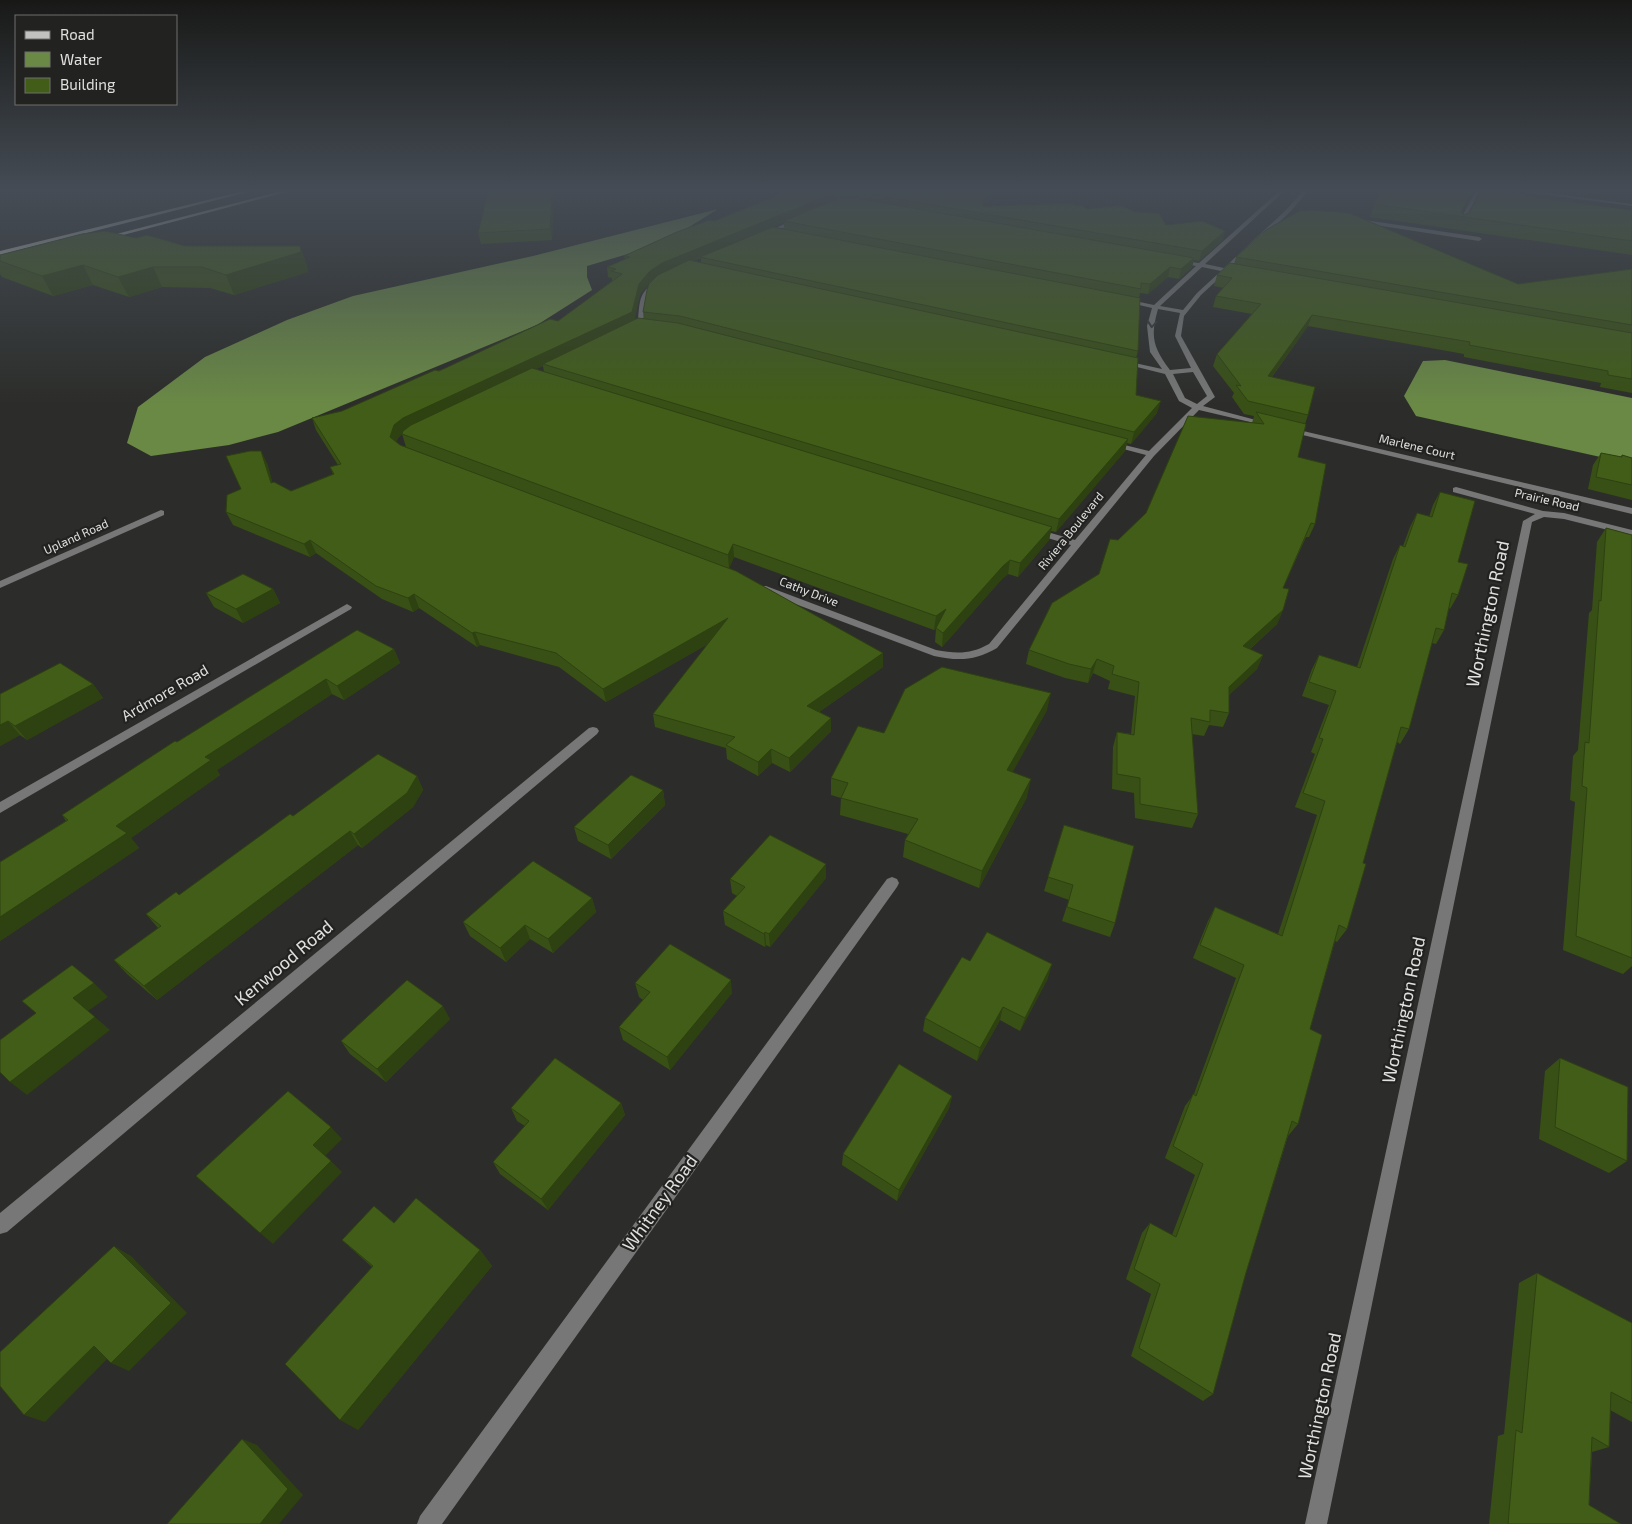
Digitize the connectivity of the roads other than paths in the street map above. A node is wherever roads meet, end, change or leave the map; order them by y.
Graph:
1 (1189, 263) edge
2 (1233, 263) edge
3 (1200, 265) junction
4 (1226, 270) junction
5 (1245, 273) edge
6 (666, 276) edge
7 (1116, 299) edge
8 (1154, 306) junction
9 (1184, 312) junction
10 (638, 325) junction
11 (647, 326) edge
12 (624, 333) edge
13 (1110, 360) edge
14 (1196, 370) junction
15 (1168, 372) junction
16 (1197, 407) junction
17 (1272, 425) edge
18 (1281, 428) edge
19 (1103, 441) edge
20 (1151, 454) junction
21 (1456, 490) dead end
22 (1632, 511) edge
23 (161, 513) dead end
24 (1543, 514) junction
25 (1029, 529) edge
26 (1632, 534) edge
27 (1077, 544) junction
28 (0, 585) edge
29 (756, 586) edge
30 (347, 607) dead end
31 (959, 658) joint
32 (593, 731) dead end
33 (0, 808) edge
34 (892, 883) dead end
35 (0, 1225) edge
36 (428, 1524) edge
37 (1316, 1524) edge

1 - 3 street
2 - 4 street, Riviera Boulevard
3 - 4 street
3 - 8 street
4 - 5 street
4 - 9 street, Riviera Boulevard
6 - 10 street
7 - 8 street
8 - 9 street
8 -> 15 street
9 - 14 street, Riviera Boulevard
10 - 11 street
10 - 12 street
13 - 15 street
14 - 15 street
14 - 16 street, Riviera Boulevard
15 - 16 street
16 - 17 street
16 - 20 street, Riviera Boulevard
18 - 22 street, Marlene Court
19 - 20 street
20 - 27 street, Riviera Boulevard
21 - 24 street, Prairie Road
23 - 28 street, Upland Road
24 - 26 street, Prairie Road
24 - 37 street, Worthington Road
25 - 27 street
27 - 31 street, Riviera Boulevard
29 - 31 street, Cathy Drive
30 - 33 street, Ardmore Road
32 - 35 street, Kenwood Road
34 - 36 street, Whitney Road

